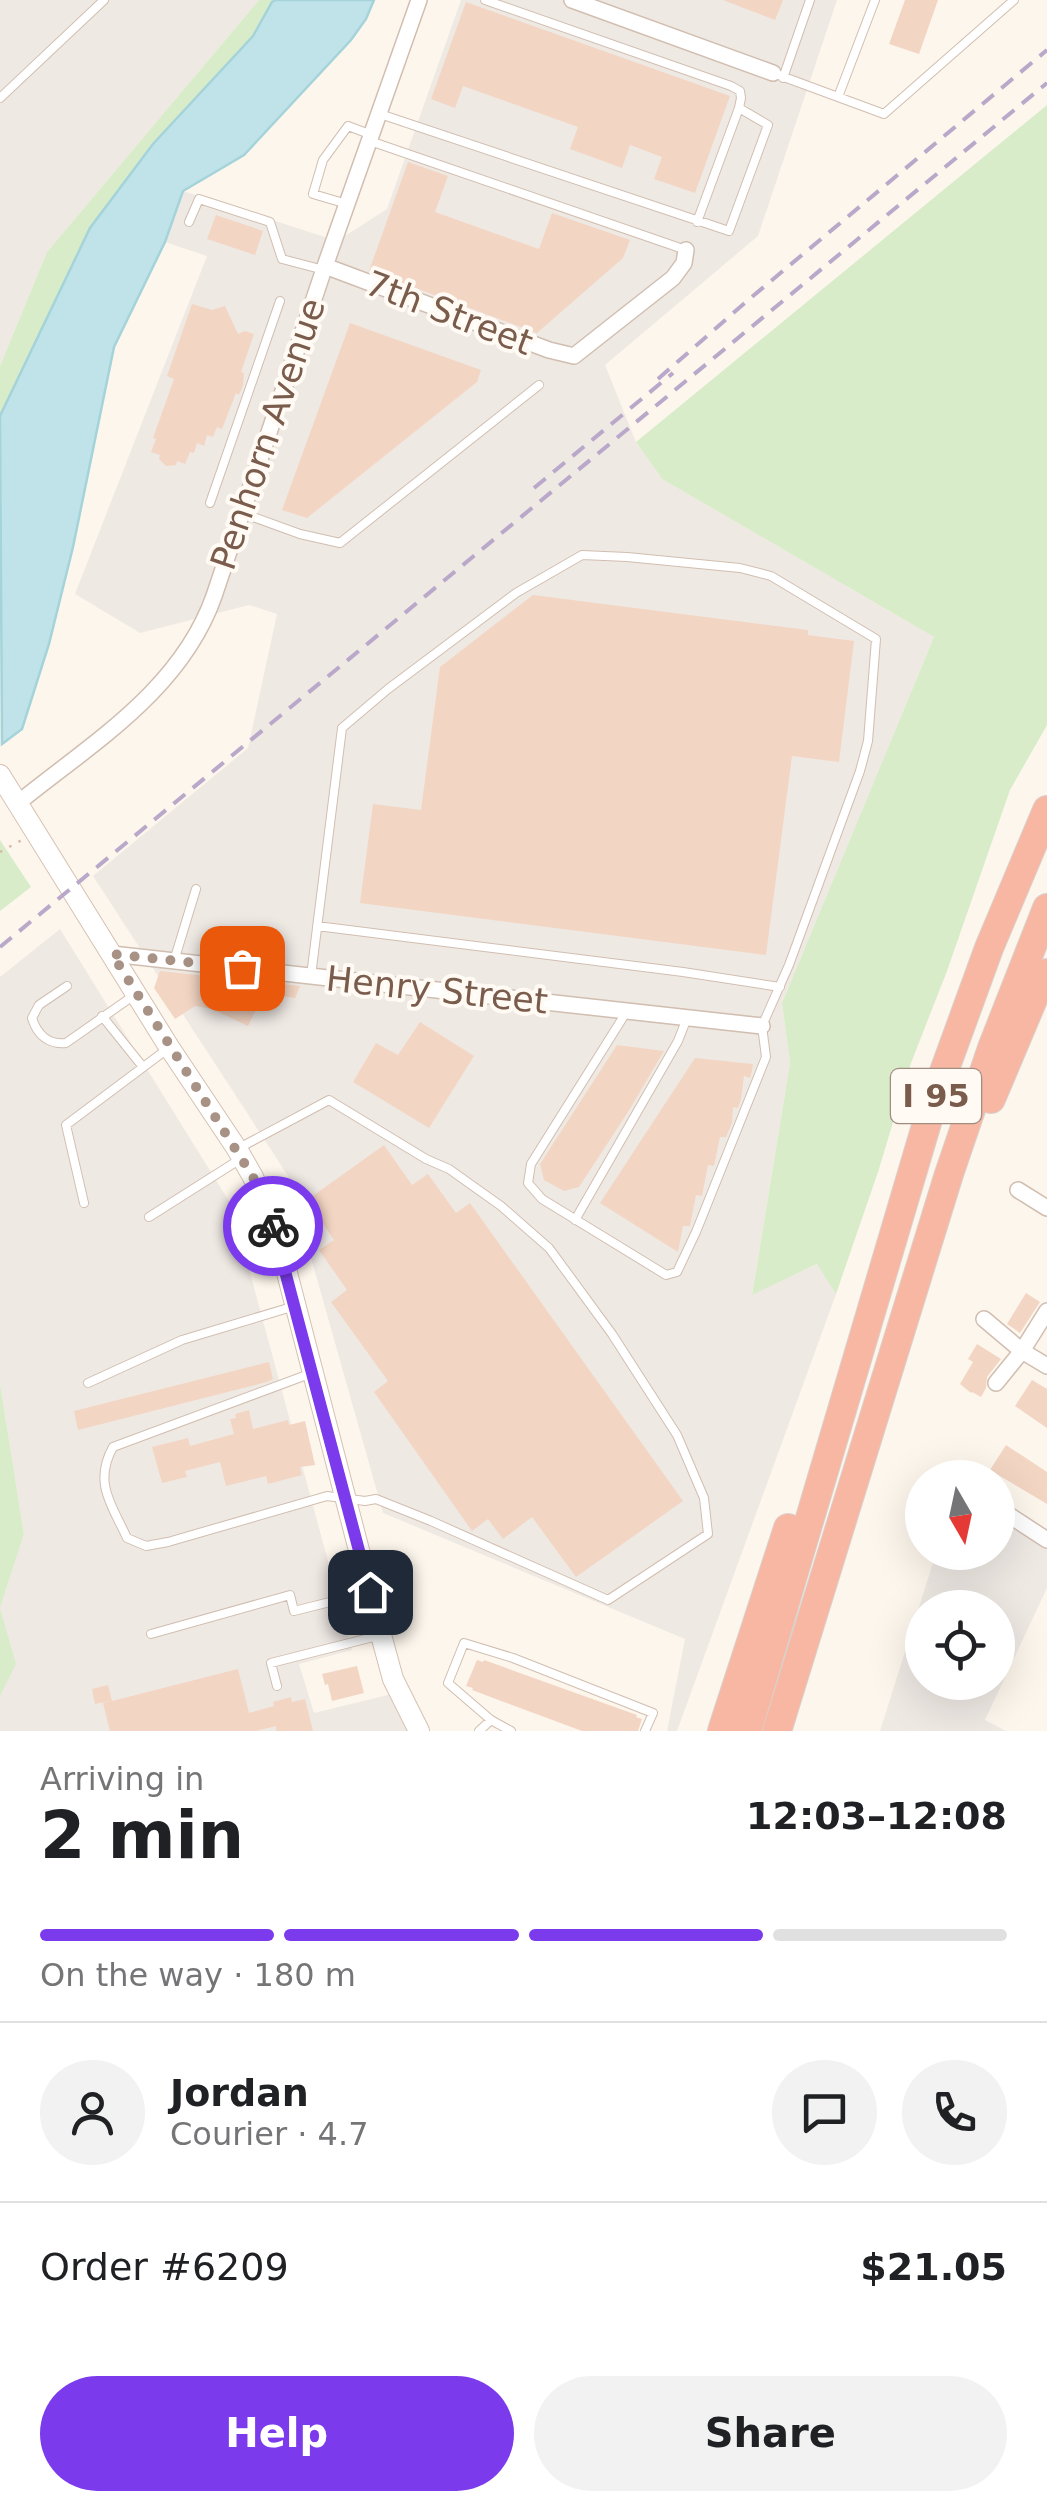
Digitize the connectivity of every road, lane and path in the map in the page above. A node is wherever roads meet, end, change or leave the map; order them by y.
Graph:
1 (104, 0) edge
2 (485, 0) edge
3 (572, 0) edge
4 (810, 0) edge
5 (874, 0) edge
6 (1014, 0) edge
7 (423, 1) edge
8 (778, 75) junction
9 (838, 97) junction
10 (0, 98) edge
11 (739, 108) junction
12 (379, 114) junction
13 (371, 138) junction
14 (348, 204) junction
15 (190, 222) dead end
16 (697, 222) junction
17 (686, 250) joint
18 (325, 268) junction
19 (280, 301) dead end
20 (539, 386) dead end
21 (210, 502) dead end
22 (242, 513) junction
23 (0, 774) edge
24 (18, 803) junction
25 (1047, 810) edge
26 (36, 832) junction
27 (0, 852) edge
28 (196, 889) dead end
29 (1047, 908) edge
30 (317, 926) junction
31 (112, 954) junction
32 (174, 961) junction
33 (1047, 974) edge
34 (311, 976) junction
35 (66, 986) dead end
36 (780, 987) junction
37 (137, 994) junction
38 (627, 1011) junction
39 (102, 1016) junction
40 (687, 1018) junction
41 (762, 1026) junction
42 (169, 1047) junction
43 (142, 1067) junction
44 (239, 1154) junction
45 (1018, 1190) dead end
46 (84, 1202) dead end
47 (1047, 1208) edge
48 (150, 1217) dead end
49 (575, 1220) junction
50 (932, 1228) junction
51 (295, 1306) junction
52 (1047, 1311) edge
53 (984, 1319) dead end
54 (1022, 1351) junction
55 (1047, 1366) edge
56 (312, 1373) junction
57 (88, 1383) dead end
58 (996, 1383) dead end
59 (847, 1390) junction
60 (346, 1496) junction
61 (1015, 1519) edge
62 (1047, 1540) edge
63 (370, 1592) junction
64 (152, 1634) dead end
65 (381, 1635) junction
66 (277, 1686) dead end
67 (491, 1720) junction
68 (505, 1730) edge
69 (419, 1731) edge
70 (478, 1731) edge
71 (645, 1731) edge
72 (722, 1731) edge
73 (746, 1731) edge
74 (777, 1731) edge

1 - 10 lane
2 - 11 lane
3 - 8 street
4 - 8 lane
5 - 9 lane
6 - 9 lane
7 - 12 street, Penhorn Avenue
8 - 9 lane
11 - 16 lane
11 - 16 lane
12 - 13 street, Penhorn Avenue
12 - 16 lane
13 - 14 street, Penhorn Avenue
13 - 14 lane
13 - 17 lane
14 - 18 street, Penhorn Avenue
15 - 18 lane
17 - 18 street, 7th Street
18 - 22 street, Penhorn Avenue
19 - 21 lane
20 - 22 lane
22 - 24 street, Penhorn Avenue
23 - 24 main road
24 - 26 main road
25 - 59 highway, I 95
26 - 27 path
26 - 31 main road
28 - 32 lane
29 - 50 highway, I 95
30 - 34 lane
30 - 36 lane
30 - 36 lane
31 - 32 street, Henry Street
31 - 37 main road
32 - 34 street, Henry Street
33 - 50 highway
34 - 38 street, Henry Street
35 - 39 lane
36 - 41 lane
37 - 39 lane
37 - 42 main road
38 - 40 street, Henry Street
38 - 49 lane
39 - 43 lane
40 - 41 street, Henry Street
40 - 49 lane
41 - 49 lane
42 - 43 lane
42 - 44 main road
43 - 46 lane
44 - 48 lane
44 - 51 main road
44 - 60 lane
45 - 47 street
50 - 74 highway, I 95
51 - 56 main road
51 - 57 lane
52 - 54 street
53 - 54 street
54 - 55 street
54 - 58 street
56 - 60 main road
56 - 60 lane
59 - 72 highway
59 - 73 highway, I 95
60 - 63 main road
61 - 62 street
63 - 64 lane
63 - 65 main road
65 - 66 lane
65 - 69 main road
67 - 68 lane
67 - 70 lane
67 - 71 lane

